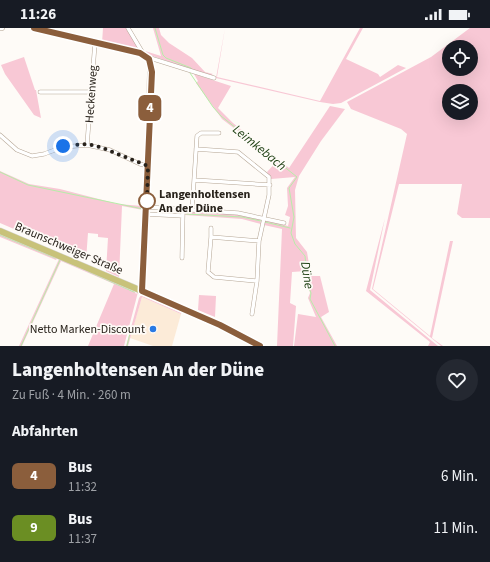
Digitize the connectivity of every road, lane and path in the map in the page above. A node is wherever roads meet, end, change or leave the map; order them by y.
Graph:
1 (34, 28) edge
2 (128, 28) edge
3 (95, 43) junction
4 (146, 56) junction
5 (214, 78) dead end
6 (40, 92) dead end
7 (91, 92) junction
8 (219, 133) dead end
9 (0, 135) edge
10 (88, 144) junction
11 (196, 149) junction
12 (148, 166) junction
13 (194, 180) junction
14 (270, 185) junction
15 (146, 207) junction
16 (184, 210) junction
17 (192, 210) junction
18 (146, 214) junction
19 (183, 216) junction
20 (264, 218) junction
21 (284, 223) dead end
22 (211, 228) dead end
23 (0, 231) edge
24 (211, 237) junction
25 (259, 241) junction
26 (182, 258) dead end
27 (257, 281) junction
28 (142, 291) junction
29 (252, 314) dead end
30 (260, 346) edge

1 - 3 street
2 - 4 street
3 - 4 street
3 - 7 street, Heckenweg
4 - 5 street
4 - 12 street
6 - 7 street
7 - 10 street, Heckenweg
8 - 11 street
9 - 10 street
10 - 12 street
11 - 13 street
11 - 14 street
12 - 15 street
13 - 14 street
13 - 17 street
14 - 20 street
15 - 16 street
15 - 18 street
16 - 17 street
16 - 19 street
17 - 20 street
18 - 19 street
18 - 28 street
19 - 26 street
20 - 21 street
20 - 25 street
22 - 24 street
23 - 28 main road, Braunschweiger Straße
24 - 25 street
24 - 27 street
25 - 27 street
27 - 29 street
28 - 30 main road, Braunschweiger Straße

